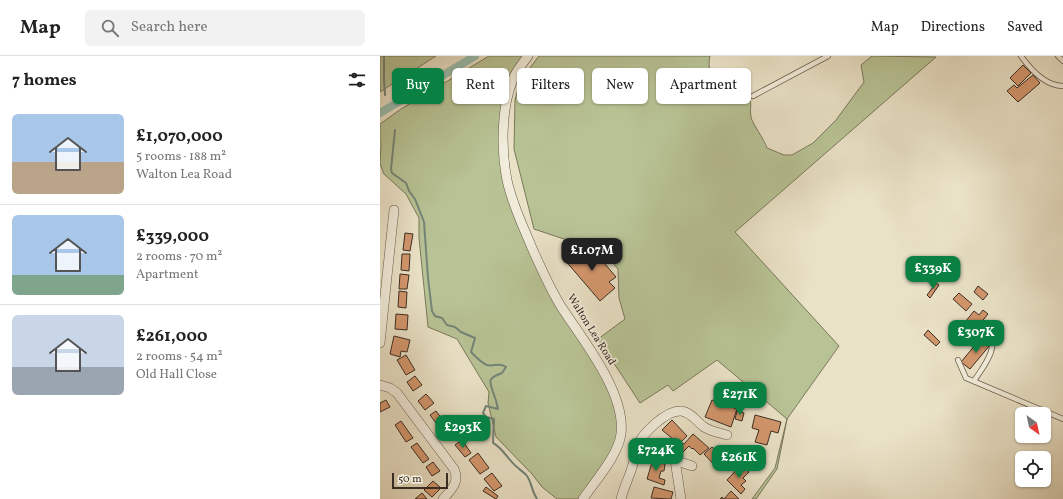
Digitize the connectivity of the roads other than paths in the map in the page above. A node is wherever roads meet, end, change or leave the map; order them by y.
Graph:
1 (528, 56) edge
2 (828, 56) edge
3 (1021, 56) edge
4 (1058, 56) edge
5 (1063, 61) edge
6 (1063, 86) edge
7 (753, 96) dead end
8 (394, 210) dead end
9 (988, 330) dead end
10 (380, 343) edge
11 (958, 360) dead end
12 (974, 381) junction
13 (380, 385) edge
14 (1063, 419) edge
15 (727, 435) dead end
16 (637, 447) junction
17 (675, 460) junction
18 (692, 466) dead end
19 (584, 498) edge
20 (443, 499) edge
21 (621, 499) edge
22 (681, 499) edge

1 - 19 street, Walton Lea Road
2 - 7 lane
3 - 6 lane
4 - 5 lane
8 - 10 street
9 - 12 lane
11 - 12 lane
12 - 14 lane
13 - 20 street
15 - 16 street
16 - 17 street
16 - 21 street
17 - 18 street
17 - 22 street

